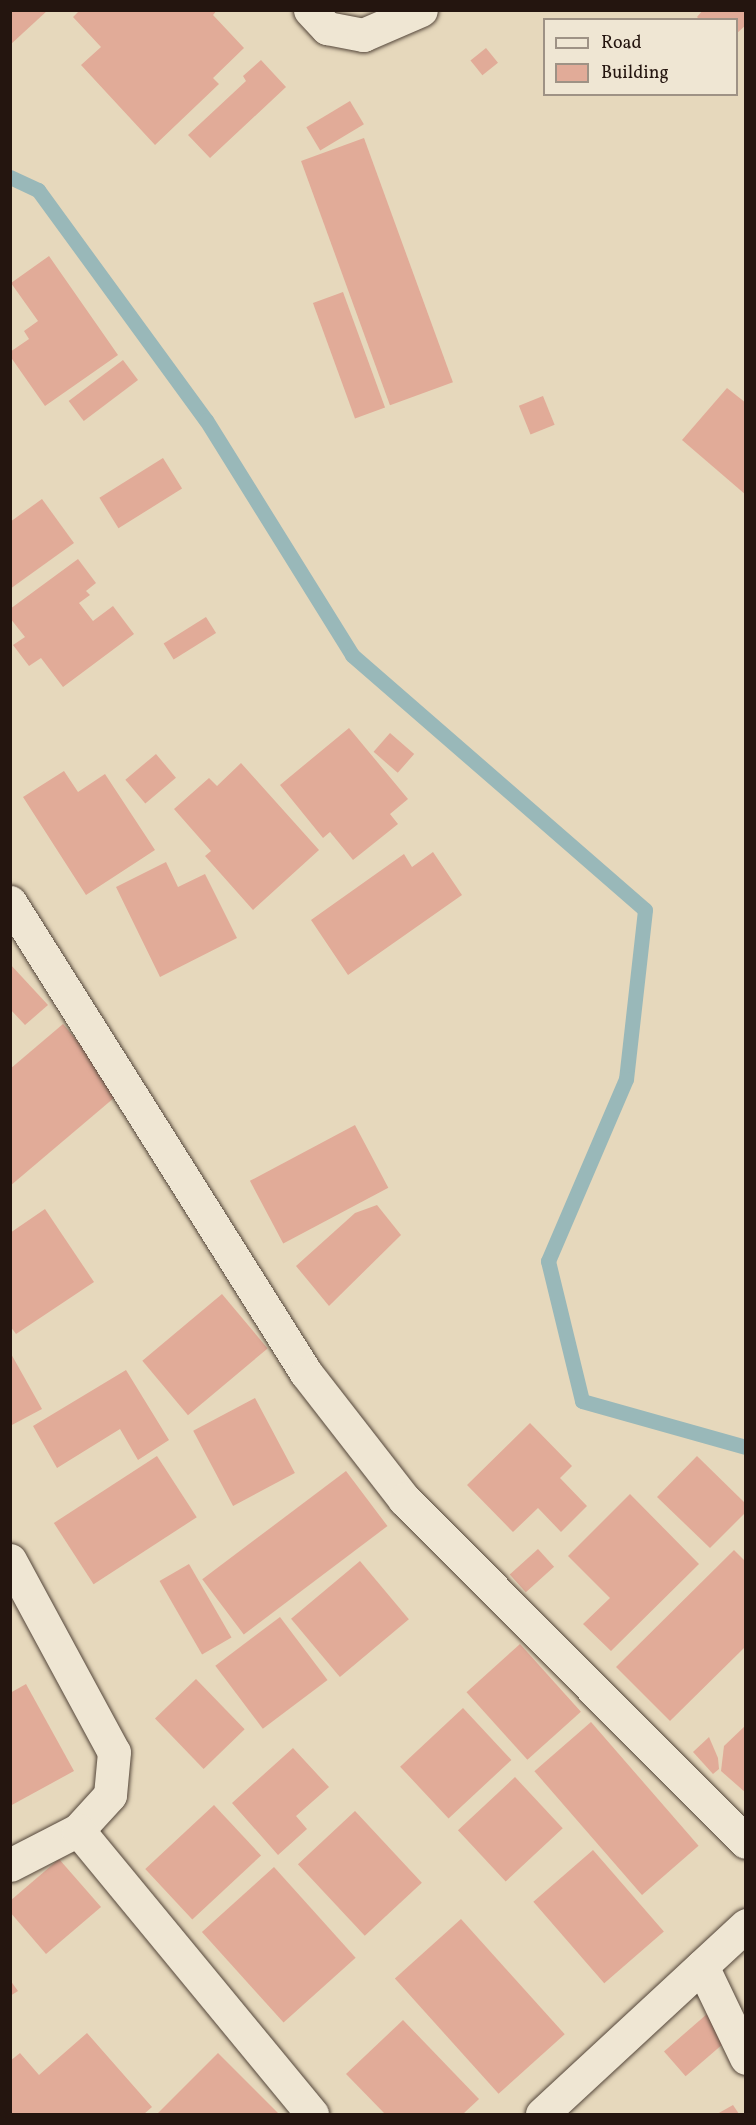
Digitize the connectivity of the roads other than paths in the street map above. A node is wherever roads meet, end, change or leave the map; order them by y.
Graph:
1 (309, 10) edge
2 (421, 10) edge
3 (10, 902) edge
4 (10, 1560) edge
5 (78, 1830) junction
6 (746, 1842) edge
7 (10, 1864) edge
8 (746, 1925) edge
9 (702, 1966) junction
10 (746, 2058) edge
11 (312, 2115) edge
12 (542, 2115) edge

1 - 2 street
3 - 6 street
4 - 5 street
5 - 7 street
5 - 11 street
8 - 9 street
9 - 10 street
9 - 12 street

